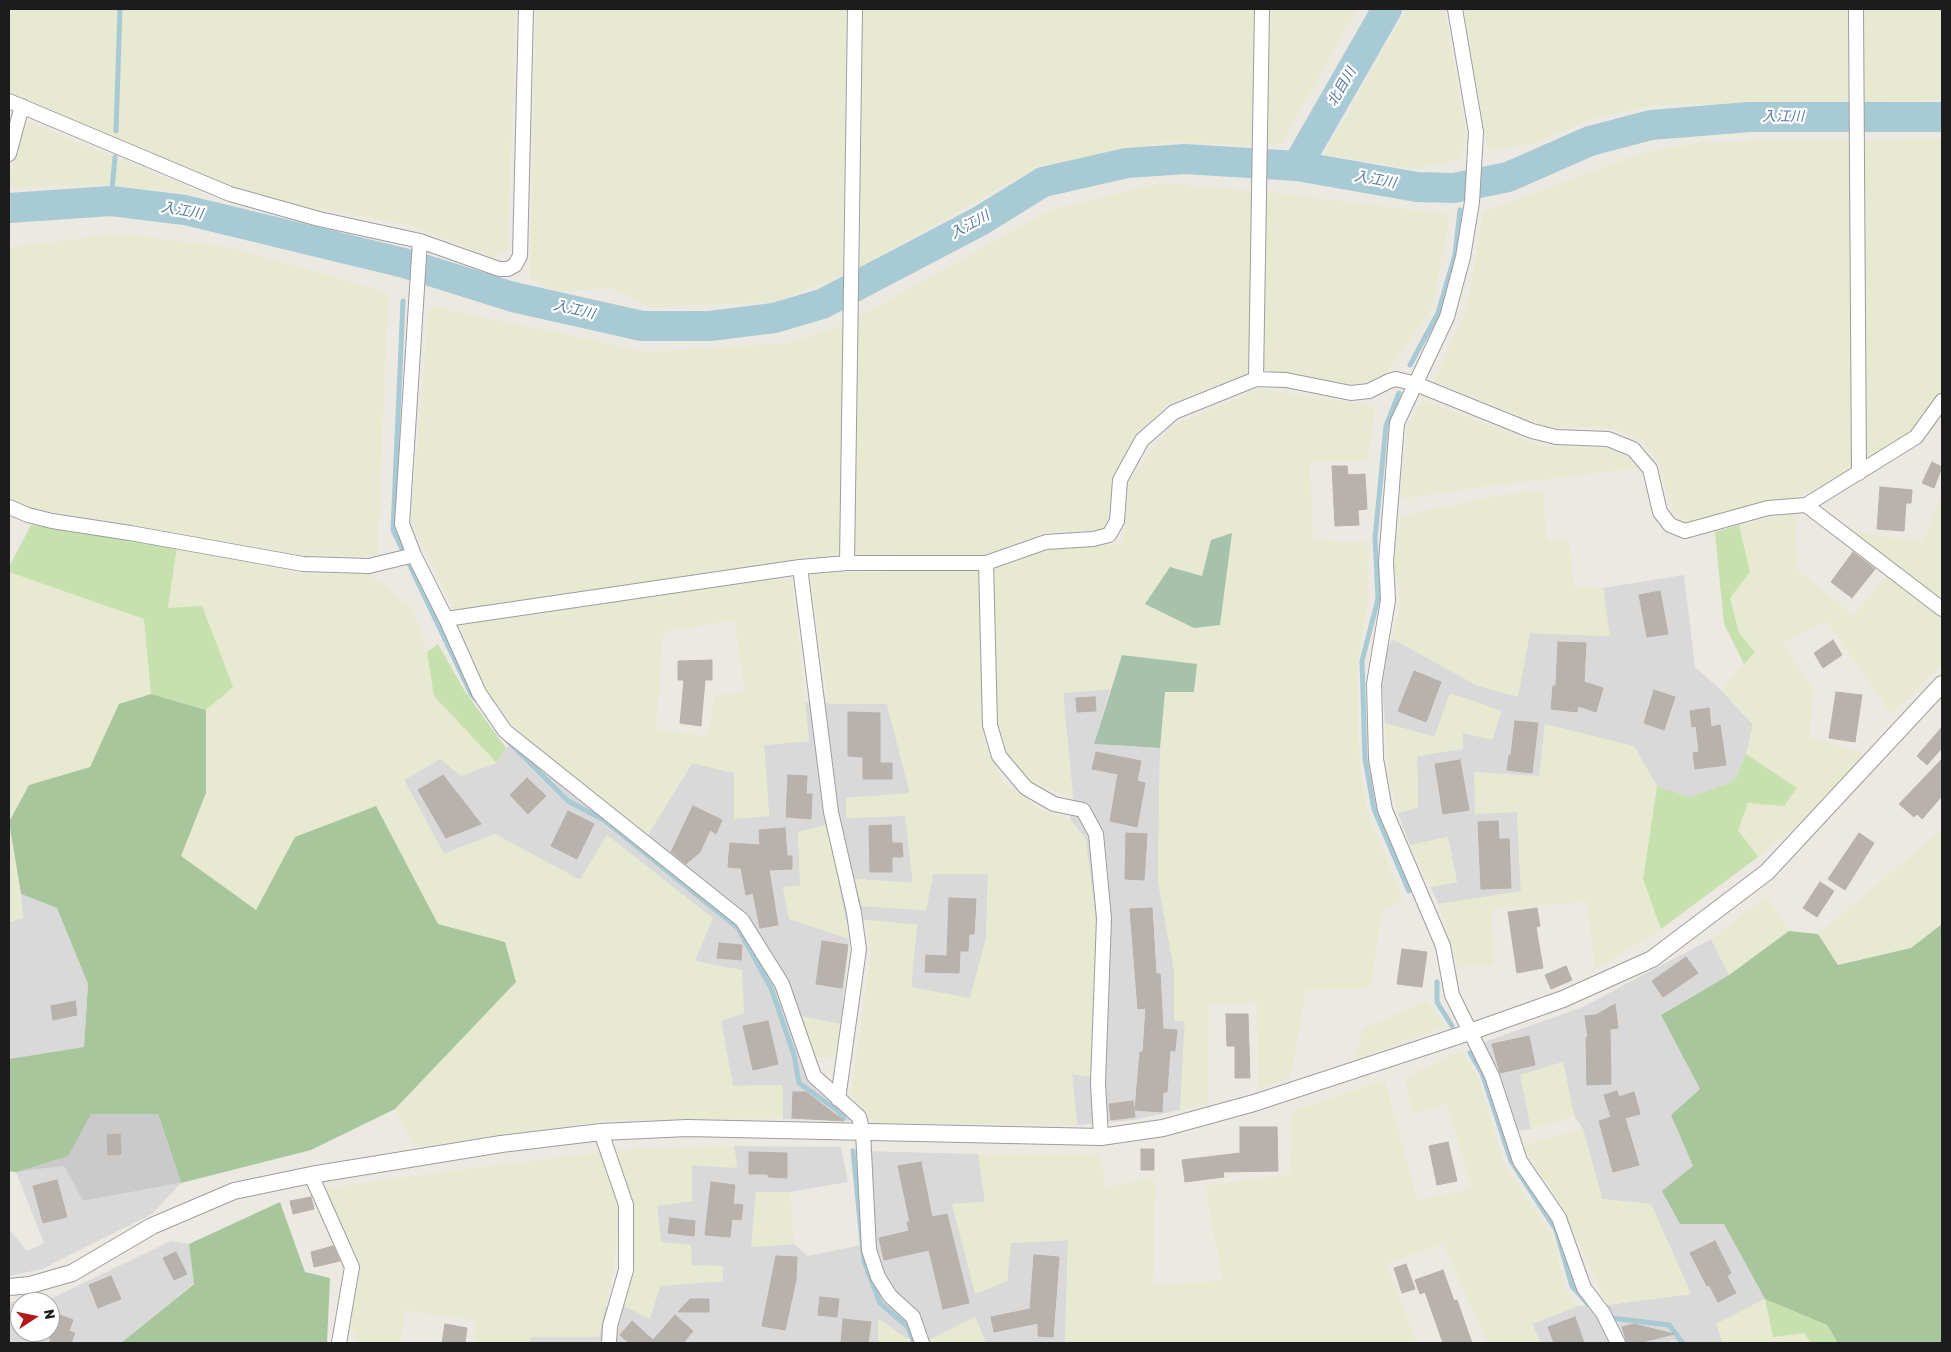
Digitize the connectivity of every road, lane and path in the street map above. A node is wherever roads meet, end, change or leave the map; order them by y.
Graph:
1 (526, 9) edge
2 (855, 9) edge
3 (1262, 9) edge
4 (1455, 9) edge
5 (1856, 9) edge
6 (9, 101) edge
7 (22, 106) junction
8 (9, 154) edge
9 (420, 246) junction
10 (1256, 379) junction
11 (1416, 384) junction
12 (1942, 400) edge
13 (1859, 473) junction
14 (1806, 505) junction
15 (9, 506) edge
16 (414, 555) junction
17 (847, 563) junction
18 (986, 563) junction
19 (800, 567) junction
20 (1942, 608) edge
21 (446, 619) junction
22 (1942, 684) edge
23 (1470, 1032) junction
24 (838, 1099) junction
25 (601, 1132) junction
26 (863, 1132) junction
27 (1101, 1137) junction
28 (312, 1175) junction
29 (9, 1287) edge
30 (339, 1343) edge
31 (609, 1343) edge
32 (922, 1343) edge
33 (1618, 1343) edge

1 - 9 street
2 - 17 street
3 - 10 street
4 - 11 street
5 - 13 street
6 - 7 street
7 - 8 street
7 - 9 street
9 - 16 street
10 - 11 street
10 - 18 street
11 - 14 street
11 - 23 street
12 - 13 street
13 - 14 street
14 - 20 street
15 - 16 street
16 - 21 street
17 - 18 street
17 - 19 street
18 - 27 street
19 - 21 street
19 - 24 street
21 - 24 street
22 - 23 street
23 - 27 street
23 - 33 street
24 - 26 street
25 - 26 street
25 - 28 street
25 - 31 street
26 - 27 street
26 - 32 street
28 - 29 street
28 - 30 street

